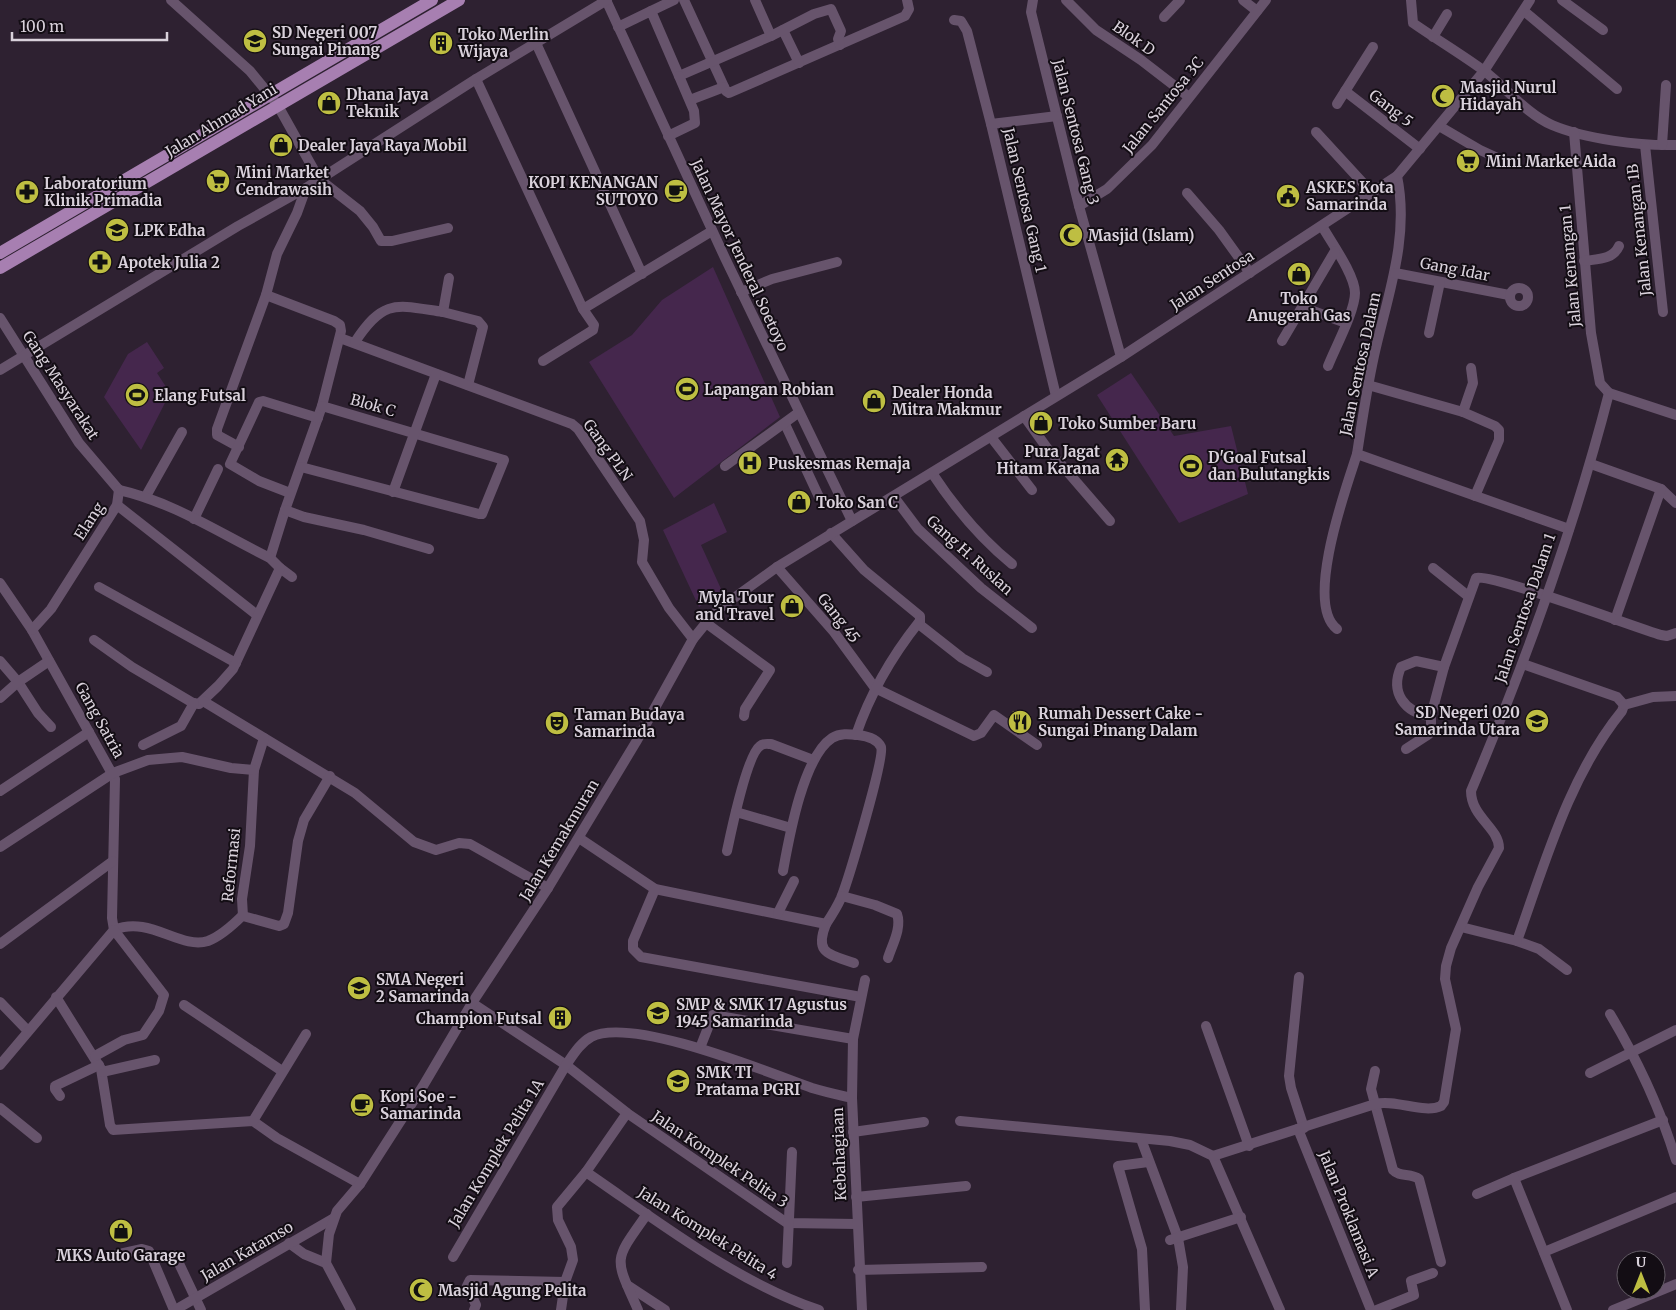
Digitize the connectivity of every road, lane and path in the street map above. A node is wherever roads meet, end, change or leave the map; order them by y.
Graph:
1 (171, 0) edge
2 (459, 0) edge
3 (606, 0) edge
4 (674, 0) edge
5 (684, 0) edge
6 (755, 0) edge
7 (907, 0) edge
8 (1033, 0) edge
9 (1066, 0) edge
10 (1180, 0) edge
11 (1243, 0) edge
12 (1266, 0) edge
13 (1411, 0) edge
14 (1530, 0) edge
15 (1562, 0) edge
16 (425, 2) edge
17 (651, 11) junction
18 (1257, 11) junction
19 (1524, 11) junction
20 (1447, 14) dead end
21 (1164, 18) dead end
22 (954, 20) dead end
23 (618, 27) junction
24 (783, 30) junction
25 (1603, 30) dead end
26 (771, 36) junction
27 (1433, 38) junction
28 (536, 43) junction
29 (840, 45) junction
30 (1373, 47) dead end
31 (712, 62) junction
32 (799, 63) junction
33 (1484, 71) junction
34 (679, 76) junction
35 (476, 79) junction
36 (1666, 85) dead end
37 (724, 87) junction
38 (1617, 89) dead end
39 (1345, 91) junction
40 (269, 94) junction
41 (1188, 97) junction
42 (690, 100) junction
43 (277, 104) junction
44 (1337, 104) dead end
45 (1057, 116) junction
46 (991, 124) junction
47 (1439, 126) junction
48 (1316, 132) dead end
49 (1574, 132) junction
50 (668, 136) junction
51 (1645, 145) junction
52 (1662, 145) junction
53 (1676, 145) edge
54 (1420, 149) junction
55 (1504, 161) dead end
56 (1397, 176) junction
57 (319, 179) junction
58 (306, 188) junction
59 (1188, 193) dead end
60 (1373, 194) junction
61 (1079, 206) junction
62 (1322, 226) junction
63 (448, 228) dead end
64 (712, 231) junction
65 (1618, 246) dead end
66 (1335, 251) junction
67 (0, 253) edge
68 (1584, 261) junction
69 (837, 262) dead end
70 (0, 268) edge
71 (1250, 273) junction
72 (1395, 273) junction
73 (642, 274) junction
74 (449, 278) dead end
75 (1440, 282) junction
76 (741, 292) junction
77 (266, 295) junction
78 (1509, 295) dead end
79 (1302, 307) junction
80 (584, 309) junction
81 (443, 312) junction
82 (1662, 312) dead end
83 (0, 318) edge
84 (1346, 323) junction
85 (1429, 333) dead end
86 (340, 338) junction
87 (1282, 341) dead end
88 (355, 342) junction
89 (24, 356) junction
90 (1121, 357) junction
91 (543, 361) dead end
92 (1328, 366) dead end
93 (1471, 368) dead end
94 (0, 370) edge
95 (436, 374) junction
96 (468, 385) junction
97 (1368, 385) junction
98 (1609, 392) junction
99 (1056, 396) junction
100 (322, 406) junction
101 (1463, 412) junction
102 (798, 413) junction
103 (1676, 415) edge
104 (1024, 416) junction
105 (318, 418) junction
106 (785, 424) junction
107 (182, 432) dead end
108 (416, 432) junction
109 (991, 437) junction
110 (239, 447) junction
111 (1357, 454) junction
112 (1591, 464) junction
113 (725, 466) dead end
114 (301, 467) junction
115 (218, 469) dead end
116 (932, 473) junction
117 (1661, 489) junction
118 (119, 490) junction
119 (1032, 490) dead end
120 (393, 492) junction
121 (290, 494) junction
122 (146, 496) junction
123 (1475, 496) junction
124 (819, 497) dead end
125 (894, 497) junction
126 (1676, 503) edge
127 (117, 505) junction
128 (285, 510) junction
129 (194, 519) junction
130 (852, 521) junction
131 (1110, 521) dead end
132 (1569, 529) junction
133 (831, 533) junction
134 (430, 549) dead end
135 (270, 558) junction
136 (1012, 564) dead end
137 (280, 568) junction
138 (777, 568) junction
139 (1433, 568) dead end
140 (292, 577) dead end
141 (0, 583) edge
142 (99, 587) dead end
143 (1468, 596) junction
144 (1546, 597) junction
145 (256, 615) junction
146 (1615, 620) junction
147 (919, 622) junction
148 (706, 623) junction
149 (1032, 628) dead end
150 (1337, 629) dead end
151 (32, 630) junction
152 (1676, 633) edge
153 (693, 639) junction
154 (94, 640) dead end
155 (0, 661) edge
156 (49, 661) junction
157 (236, 663) junction
158 (1523, 664) junction
159 (1444, 667) junction
160 (988, 672) dead end
161 (18, 682) junction
162 (875, 688) junction
163 (1676, 696) edge
164 (0, 698) edge
165 (199, 702) junction
166 (1624, 706) junction
167 (744, 716) dead end
168 (1431, 716) junction
169 (51, 727) dead end
170 (89, 732) junction
171 (856, 735) junction
172 (264, 738) junction
173 (143, 744) dead end
174 (1037, 745) dead end
175 (1406, 749) dead end
176 (813, 760) junction
177 (254, 770) junction
178 (113, 773) junction
179 (330, 776) junction
180 (0, 791) edge
181 (736, 812) junction
182 (791, 828) junction
183 (579, 838) junction
184 (0, 847) edge
185 (727, 851) dead end
186 (113, 861) junction
187 (783, 872) dead end
188 (794, 881) dead end
189 (548, 888) junction
190 (655, 889) junction
191 (842, 896) junction
192 (778, 913) junction
193 (242, 915) junction
194 (826, 924) junction
195 (1461, 927) junction
196 (114, 930) junction
197 (4, 941) edge
198 (1517, 941) junction
199 (888, 958) dead end
200 (854, 963) dead end
201 (1567, 970) dead end
202 (1299, 977) dead end
203 (865, 980) dead end
204 (56, 997) junction
205 (861, 997) junction
206 (0, 1002) edge
207 (472, 1003) junction
208 (184, 1005) dead end
209 (1610, 1014) dead end
210 (1206, 1026) dead end
211 (1676, 1030) edge
212 (28, 1032) junction
213 (306, 1034) dead end
214 (853, 1039) junction
215 (700, 1048) junction
216 (1634, 1053) junction
217 (2, 1058) edge
218 (155, 1060) dead end
219 (99, 1064) junction
220 (566, 1065) junction
221 (282, 1071) junction
222 (1375, 1071) dead end
223 (1590, 1073) dead end
224 (60, 1096) dead end
225 (852, 1098) junction
226 (1375, 1104) junction
227 (0, 1108) edge
228 (627, 1114) junction
229 (1663, 1120) junction
230 (253, 1121) junction
231 (960, 1121) dead end
232 (924, 1122) dead end
233 (1301, 1128) junction
234 (853, 1132) junction
235 (37, 1138) dead end
236 (1141, 1139) junction
237 (1249, 1146) junction
238 (792, 1152) dead end
239 (1213, 1156) junction
240 (1676, 1160) edge
241 (1148, 1162) junction
242 (586, 1172) junction
243 (1513, 1179) junction
244 (360, 1184) junction
245 (966, 1186) dead end
246 (1477, 1194) dead end
247 (856, 1196) junction
248 (1676, 1197) edge
249 (647, 1214) junction
250 (1241, 1217) junction
251 (334, 1218) junction
252 (787, 1223) junction
253 (857, 1224) junction
254 (1174, 1239) junction
255 (290, 1243) junction
256 (1544, 1252) junction
257 (175, 1255) dead end
258 (106, 1257) dead end
259 (453, 1257) dead end
260 (1441, 1262) dead end
261 (326, 1263) junction
262 (787, 1263) dead end
263 (982, 1267) dead end
264 (858, 1270) junction
265 (1433, 1273) dead end
266 (565, 1282) junction
267 (626, 1284) junction
268 (1676, 1284) edge
269 (194, 1298) junction
270 (174, 1310) edge
271 (200, 1310) edge
272 (350, 1310) edge
273 (474, 1310) edge
274 (561, 1310) edge
275 (638, 1310) edge
276 (665, 1310) edge
277 (819, 1310) edge
278 (862, 1310) edge
279 (1145, 1310) edge
280 (1181, 1310) edge
281 (1280, 1310) edge
282 (1371, 1310) edge
283 (1377, 1310) edge
284 (1567, 1310) edge
285 (1613, 1310) edge

1 - 40 street
2 - 43 main road, Jalan Ahmad Yani
3 - 23 street, Jalan Mayor Jenderal Soetoyo
3 - 28 street
4 - 17 street
5 - 31 street
6 - 26 street
7 - 29 street
8 - 45 street, Jalan Sentosa Gang 3
9 - 41 street, Blok D
10 - 21 street
11 - 18 street
12 - 18 street, Jalan Santosa 3C
13 - 27 street
14 - 19 street, Jalan Sentosa
15 - 25 street
16 - 40 main road, Jalan Ahmad Yani
17 - 23 street
17 - 34 street
18 - 41 street, Jalan Santosa 3C
19 - 33 street, Jalan Sentosa
19 - 38 street
20 - 27 street
22 - 46 street, Jalan Sentosa Gang 1
23 - 50 street, Jalan Mayor Jenderal Soetoyo
24 - 26 street
24 - 29 street
24 - 32 street
26 - 31 street
27 - 33 street
28 - 35 street
28 - 73 street
29 - 32 street
30 - 39 street, Gang 5
31 - 34 street
31 - 37 street
32 - 37 street
33 - 47 street, Jalan Sentosa
33 - 49 street
34 - 42 street
35 - 57 street
35 - 80 street
36 - 52 street
37 - 42 street
39 - 44 street, Gang 5
39 - 54 street, Gang 5
40 - 43 street
40 - 67 main road, Jalan Ahmad Yani
41 - 61 street, Jalan Santosa 3C
42 - 50 street
43 - 57 street
43 - 70 main road, Jalan Ahmad Yani
45 - 46 street
45 - 61 street, Jalan Sentosa Gang 3
46 - 99 street, Jalan Sentosa Gang 1
47 - 54 street, Jalan Sentosa
47 - 55 street
48 - 60 street
49 - 51 street
49 - 68 street, Jalan Kenangan 1
50 - 64 street, Jalan Mayor Jenderal Soetoyo
51 - 52 street
51 - 82 street, Jalan Kenangan 1B
52 - 53 street
54 - 56 street, Jalan Sentosa
56 - 60 street, Jalan Sentosa
56 - 72 street, Jalan Sentosa Dalam
57 - 58 street
57 - 63 street
58 - 77 street
58 - 89 street
59 - 71 street
60 - 62 street, Jalan Sentosa
61 - 90 street, Jalan Sentosa Gang 3
62 - 66 street
62 - 71 street, Jalan Sentosa
64 - 73 street
64 - 76 street, Jalan Mayor Jenderal Soetoyo
65 - 68 street
66 - 79 street
66 - 84 street
68 - 98 street, Jalan Kenangan 1
69 - 76 street
71 - 90 street, Jalan Sentosa
72 - 75 street, Gang Idar
72 - 97 street, Jalan Sentosa Dalam
73 - 80 street
74 - 81 street
75 - 78 street, Gang Idar
75 - 85 street
76 - 102 street, Jalan Mayor Jenderal Soetoyo
77 - 86 street
77 - 110 street
79 - 84 street
79 - 87 street
80 - 91 street
81 - 88 street
81 - 96 street
83 - 89 street, Gang Masyarakat
84 - 92 street
86 - 88 street, Gang PLN
86 - 100 street
88 - 95 street, Gang PLN
89 - 94 street
89 - 118 street, Gang Masyarakat
90 - 99 street, Jalan Sentosa
93 - 101 street
95 - 96 street, Gang PLN
95 - 108 street
96 - 153 street, Gang PLN
97 - 101 street
97 - 111 street, Jalan Sentosa Dalam
98 - 103 street
98 - 112 street, Jalan Sentosa Dalam 1
99 - 104 street, Jalan Sentosa
100 - 105 street
100 - 108 street, Blok C
101 - 123 street
102 - 106 street
102 - 130 street, Jalan Mayor Jenderal Soetoyo
104 - 109 street, Jalan Sentosa
104 - 131 street
105 - 110 street
105 - 114 street
106 - 113 street
106 - 124 street
107 - 122 street
108 - 120 street
108 - 120 street, Blok C
109 - 116 street, Jalan Sentosa
109 - 119 street
110 - 121 street
111 - 123 street, Jalan Sentosa Dalam
111 - 150 street
112 - 117 street
112 - 132 street, Jalan Sentosa Dalam 1
114 - 120 street
114 - 121 street
115 - 129 street
116 - 125 street, Jalan Sentosa
116 - 136 street
117 - 126 street
117 - 146 street
118 - 122 street
118 - 127 street, Elang
121 - 128 street
122 - 129 street
123 - 132 street, Jalan Sentosa Dalam
125 - 130 street, Jalan Sentosa
125 - 149 street, Gang H. Ruslan
127 - 145 street
127 - 151 street, Elang
128 - 134 street
128 - 135 street
129 - 135 street
130 - 133 street, Jalan Kemakmuran
132 - 144 street, Jalan Sentosa Dalam 1
133 - 138 street, Jalan Kemakmuran
133 - 147 street
135 - 137 street
137 - 140 street
137 - 145 street
138 - 148 street, Jalan Kemakmuran
138 - 162 street, Gang 45
139 - 143 street
141 - 151 street, Gang Satria
142 - 157 street
143 - 144 street
143 - 159 street
144 - 146 street
144 - 158 street, Jalan Sentosa Dalam 1
145 - 157 street
146 - 152 street
147 - 160 street
147 - 162 street
148 - 153 street, Jalan Kemakmuran
148 - 167 street
151 - 156 street, Gang Satria
153 - 183 street, Jalan Kemakmuran
154 - 165 street
155 - 161 street
156 - 161 street
156 - 170 street, Gang Satria
157 - 165 street
158 - 166 street
158 - 195 street, Jalan Sentosa Dalam 1
159 - 168 street
159 - 168 street
161 - 164 street
161 - 169 street
162 - 171 street
162 - 174 street
163 - 166 street
165 - 172 street
165 - 173 street
166 - 198 street
168 - 175 street
170 - 178 street, Gang Satria
170 - 180 street
171 - 176 street
171 - 191 street
172 - 177 street, Reformasi
172 - 179 street
176 - 181 street
176 - 182 street
177 - 178 street, Gang Satria
177 - 193 street, Reformasi
178 - 184 street
178 - 186 street
179 - 189 street
179 - 193 street, Reformasi
181 - 182 street
181 - 185 street
182 - 187 street
183 - 189 street, Jalan Kemakmuran
183 - 190 street
186 - 196 street
186 - 197 street
188 - 192 street
189 - 207 street, Jalan Kemakmuran
190 - 192 street
190 - 205 street
191 - 194 street
191 - 199 street
192 - 194 street
193 - 196 street
194 - 200 street
195 - 198 street
195 - 226 street
196 - 204 street
196 - 219 street
198 - 201 street
202 - 233 street, Jalan Proklamasi A
203 - 205 street, Kebahagiaan
204 - 212 street
204 - 219 street
205 - 214 street, Kebahagiaan
206 - 212 street
207 - 220 street, Jalan Komplek Pelita 3
207 - 244 street, Jalan Kemakmuran
208 - 221 street
209 - 216 street
210 - 237 street
211 - 216 street
212 - 217 street
213 - 221 street
214 - 215 street
214 - 225 street, Kebahagiaan
215 - 220 street, Jalan Komplek Pelita 1A
215 - 225 street, Jalan Komplek Pelita 1A
216 - 223 street
216 - 229 street
218 - 219 street
219 - 224 street
219 - 230 street
220 - 228 street, Jalan Komplek Pelita 3
220 - 259 street, Jalan Komplek Pelita 1A
221 - 230 street
222 - 226 street
225 - 234 street, Kebahagiaan
226 - 233 street
226 - 260 street
227 - 235 street
228 - 242 street
228 - 252 street, Jalan Komplek Pelita 3
229 - 240 street
229 - 243 street
230 - 244 street
231 - 236 street
232 - 234 street
233 - 237 street
233 - 282 street, Jalan Proklamasi A
234 - 247 street, Kebahagiaan
236 - 239 street
236 - 241 street
237 - 239 street
238 - 252 street
239 - 250 street
241 - 254 street
241 - 279 street
242 - 249 street, Jalan Komplek Pelita 4
242 - 266 street
243 - 246 street
243 - 256 street
244 - 251 street, Jalan Kemakmuran
245 - 247 street
247 - 253 street, Kebahagiaan
248 - 256 street
249 - 267 street
249 - 277 street, Jalan Komplek Pelita 4
250 - 254 street
250 - 281 street
251 - 255 street, Jalan Katamso
251 - 261 street
252 - 253 street, Jalan Komplek Pelita 3
252 - 262 street
253 - 264 street, Kebahagiaan
254 - 280 street
255 - 261 street
255 - 269 street, Jalan Katamso
256 - 284 street
257 - 269 street
258 - 270 street
261 - 272 street
263 - 264 street
264 - 278 street, Kebahagiaan
265 - 283 street
266 - 273 street
266 - 274 street
267 - 275 street
267 - 276 street
268 - 285 street
269 - 270 street, Jalan Katamso
269 - 271 street

